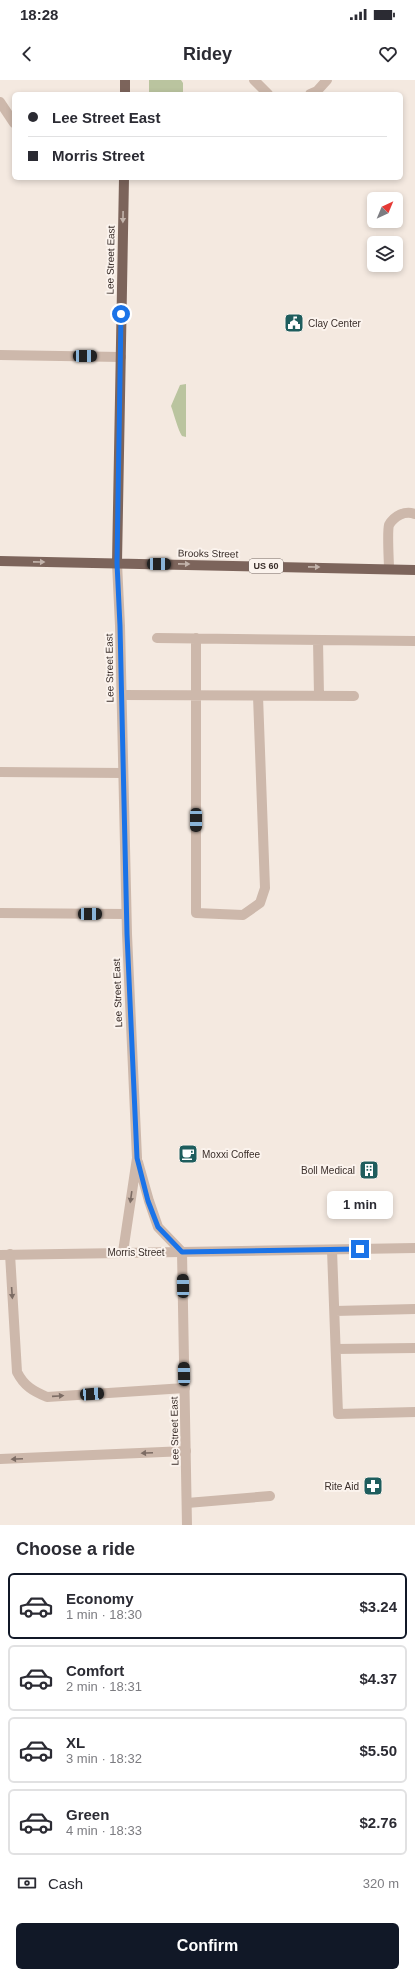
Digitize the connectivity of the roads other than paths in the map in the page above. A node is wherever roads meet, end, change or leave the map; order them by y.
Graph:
1 (125, 80) edge
2 (254, 80) edge
3 (327, 80) edge
4 (125, 92) edge
5 (266, 92) edge
6 (315, 92) edge
7 (0, 102) edge
8 (12, 120) edge
9 (124, 180) edge
10 (0, 355) edge
11 (121, 357) junction
12 (415, 514) edge
13 (0, 561) edge
14 (117, 563) junction
15 (389, 569) junction
16 (415, 570) edge
17 (157, 638) dead end
18 (196, 638) junction
19 (318, 640) junction
20 (415, 641) edge
21 (122, 695) junction
22 (196, 696) junction
23 (258, 696) junction
24 (319, 696) junction
25 (354, 696) dead end
26 (0, 772) edge
27 (123, 773) junction
28 (0, 912) edge
29 (126, 914) junction
30 (137, 1158) junction
31 (415, 1248) edge
32 (332, 1250) junction
33 (123, 1252) junction
34 (182, 1252) junction
35 (5, 1254) edge
36 (415, 1309) edge
37 (335, 1311) junction
38 (415, 1348) edge
39 (336, 1349) junction
40 (185, 1388) junction
41 (415, 1412) edge
42 (186, 1451) junction
43 (0, 1460) edge
44 (270, 1496) dead end
45 (187, 1503) junction
46 (187, 1525) edge

1 - 4 main road
2 - 5 street
3 - 6 street
7 - 8 street
9 -> 11 main road, Lee Street East
10 - 11 street
11 - 14 main road, Lee Street East
12 - 15 street
13 -> 14 main road, Brooks Street
14 -> 15 main road, Brooks Street / US 60
14 - 21 street, Lee Street East
15 - 16 main road, Brooks Street / US 60
17 - 18 street
18 - 19 street
18 - 22 street
19 - 20 street
19 - 24 street
21 - 22 street
21 - 27 street, Lee Street East
22 - 23 street
22 - 23 street
23 - 24 street
24 - 25 street
26 - 27 street
27 - 29 street, Lee Street East
28 - 29 street
29 - 30 street, Lee Street East
30 -> 33 street, Lee Street East
30 - 34 street, Lee Street East
31 - 32 street, Morris Street
32 - 34 street, Morris Street
32 - 37 street
33 - 34 street, Morris Street
33 - 35 street, Morris Street
34 - 40 street, Lee Street East
35 -> 40 street
36 - 37 street
37 - 39 street
38 - 39 street
39 - 41 street
40 - 42 street, Lee Street East
42 -> 43 street
42 - 45 street, Lee Street East
44 - 45 street
45 - 46 street, Lee Street East

